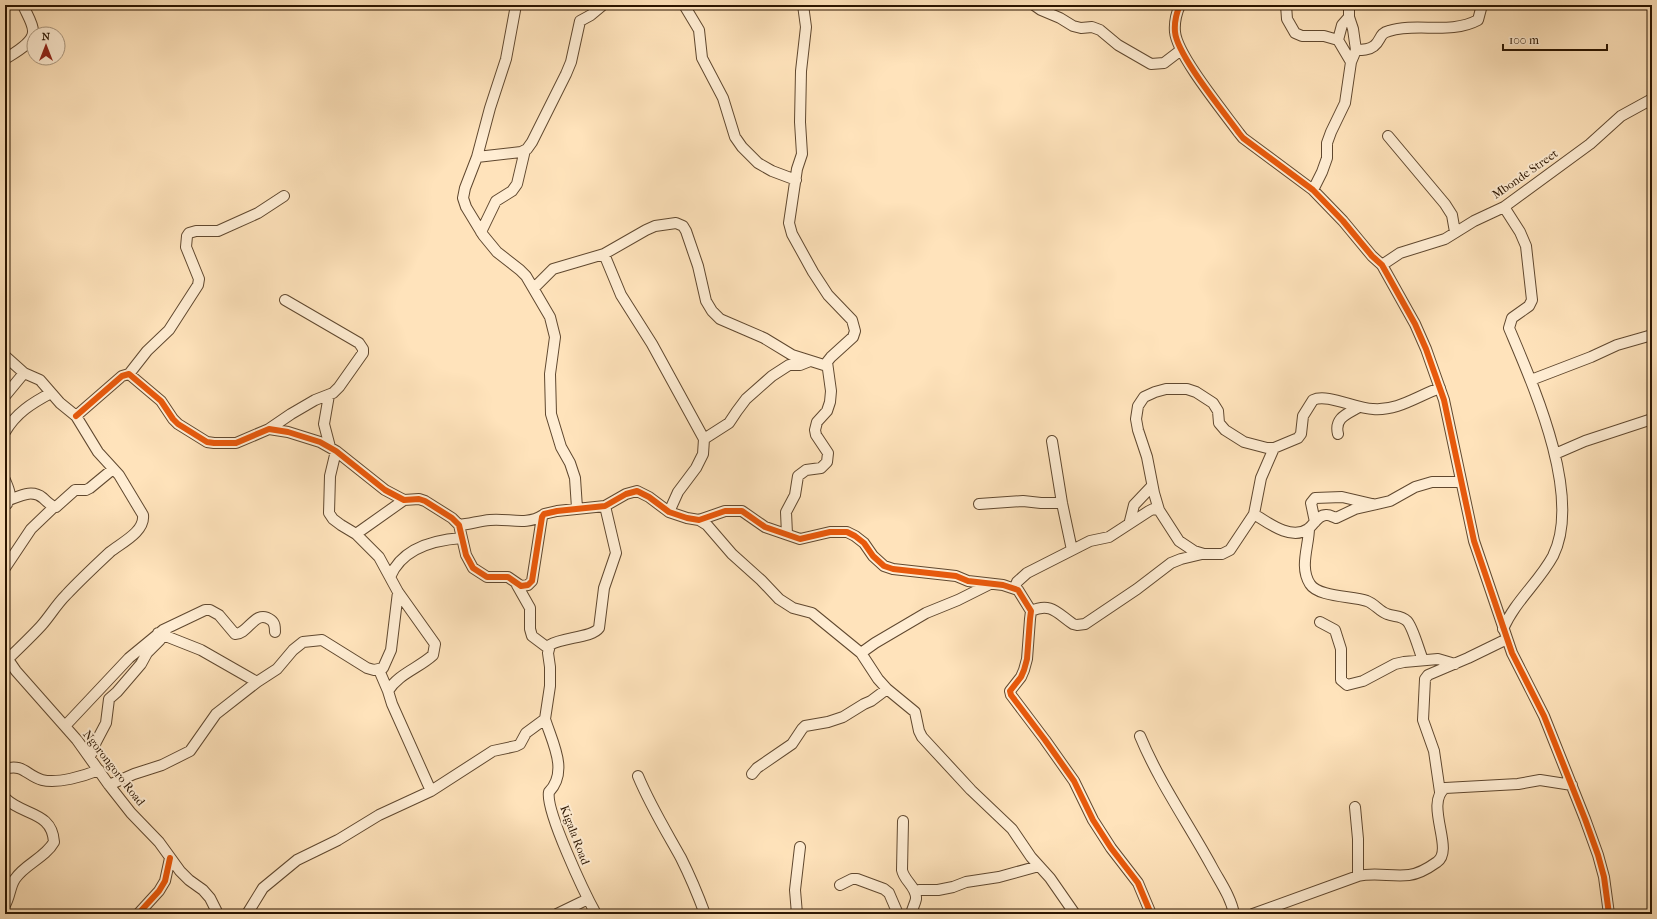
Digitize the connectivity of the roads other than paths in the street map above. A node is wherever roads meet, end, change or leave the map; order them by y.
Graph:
1 (23, 5) edge
2 (516, 5) edge
3 (602, 5) edge
4 (684, 5) edge
5 (803, 5) edge
6 (1034, 5) edge
7 (1180, 5) edge
8 (1286, 5) edge
9 (1349, 5) edge
10 (1482, 5) edge
11 (1349, 17) junction
12 (1338, 40) junction
13 (1181, 50) junction
14 (1356, 50) junction
15 (5, 59) edge
16 (1351, 62) junction
17 (1652, 100) edge
18 (1388, 136) dead end
19 (525, 150) junction
20 (477, 157) junction
21 (796, 180) junction
22 (1313, 190) junction
23 (284, 196) dead end
24 (1504, 207) junction
25 (481, 232) junction
26 (1455, 232) junction
27 (604, 254) junction
28 (1382, 265) junction
29 (534, 288) junction
30 (285, 300) dead end
31 (1652, 336) edge
32 (5, 356) edge
33 (810, 361) junction
34 (827, 366) junction
35 (24, 373) junction
36 (129, 374) junction
37 (1531, 380) junction
38 (1440, 388) junction
39 (51, 393) junction
40 (329, 395) junction
41 (5, 396) edge
42 (1359, 408) junction
43 (76, 416) junction
44 (1652, 419) edge
45 (269, 430) junction
46 (5, 432) edge
47 (1338, 434) dead end
48 (704, 439) junction
49 (1052, 441) dead end
50 (1274, 448) junction
51 (333, 449) junction
52 (1555, 454) junction
53 (113, 469) junction
54 (5, 480) edge
55 (1460, 482) junction
56 (1152, 486) junction
57 (404, 500) junction
58 (7, 503) edge
59 (1062, 503) junction
60 (979, 504) dead end
61 (1373, 505) junction
62 (605, 506) junction
63 (54, 507) junction
64 (576, 508) junction
65 (1160, 510) junction
66 (669, 512) junction
67 (1254, 514) junction
68 (543, 515) junction
69 (699, 520) junction
70 (1130, 521) junction
71 (459, 525) junction
72 (1312, 525) junction
73 (356, 534) junction
74 (787, 534) junction
75 (462, 538) junction
76 (1179, 541) junction
77 (1072, 550) junction
78 (1204, 554) junction
79 (1177, 560) junction
80 (5, 568) edge
81 (390, 577) junction
82 (990, 584) junction
83 (517, 585) junction
84 (1015, 587) junction
85 (398, 592) junction
86 (1031, 611) junction
87 (1320, 622) dead end
88 (1503, 628) junction
89 (275, 632) dead end
90 (162, 635) junction
91 (1507, 639) junction
92 (548, 648) junction
93 (861, 654) junction
94 (7, 657) edge
95 (1423, 660) junction
96 (1455, 664) junction
97 (379, 670) junction
98 (256, 682) junction
99 (887, 689) junction
100 (388, 691) junction
101 (545, 719) junction
102 (65, 726) junction
103 (1140, 736) dead end
104 (90, 757) junction
105 (5, 769) edge
106 (99, 770) junction
107 (752, 774) dead end
108 (638, 776) dead end
109 (109, 785) junction
110 (1572, 785) junction
111 (430, 792) junction
112 (1440, 792) junction
113 (5, 798) edge
114 (1355, 807) dead end
115 (903, 821) dead end
116 (800, 847) dead end
117 (170, 858) junction
118 (1039, 866) junction
119 (1358, 876) junction
120 (840, 885) dead end
121 (915, 892) junction
122 (588, 899) junction
123 (5, 905) edge
124 (138, 914) edge
125 (218, 914) edge
126 (247, 914) edge
127 (557, 914) edge
128 (596, 914) edge
129 (706, 914) edge
130 (797, 914) edge
131 (898, 914) edge
132 (911, 914) edge
133 (1075, 914) edge
134 (1151, 914) edge
135 (1234, 914) edge
136 (1253, 914) edge
137 (1609, 914) edge

1 - 15 street
2 - 20 street
3 - 19 street
4 - 21 street
5 - 21 street
6 - 13 street
7 - 13 street
8 - 12 street
9 - 11 street
10 - 14 street
11 - 12 street
11 - 14 street
12 - 16 street
13 - 22 street
14 - 16 street
16 - 22 street
17 - 24 street, Mbonde Street
18 - 26 street
19 - 20 street
19 - 25 street
20 - 25 street
21 - 34 street
22 - 28 street
23 - 36 street
24 - 26 street, Mbonde Street
24 - 37 street
25 - 29 street
26 - 28 street, Mbonde Street
27 - 29 street
27 - 33 street
27 - 48 street
28 - 38 street
29 - 64 street
30 - 40 street
31 - 37 street
32 - 35 street
33 - 34 street
33 - 48 street
34 - 74 street
35 - 39 street
35 - 41 street
36 - 43 street
36 - 45 street
37 - 52 street
38 - 42 street
38 - 55 street
39 - 43 street
39 - 46 street
40 - 45 street
40 - 51 street
42 - 47 street
42 - 50 street
43 - 53 street
44 - 52 street
45 - 51 street
48 - 66 street
49 - 59 street
50 - 56 street
50 - 67 street
51 - 57 street
51 - 73 street
52 - 88 street
53 - 63 street
53 - 94 street
54 - 58 street
55 - 61 street
55 - 88 street
56 - 65 street
56 - 70 street
57 - 71 street
57 - 73 street
58 - 63 street
59 - 60 street
59 - 77 street
61 - 72 street
61 - 72 street
62 - 64 street
62 - 66 street
62 - 92 street
63 - 80 street
64 - 68 street
65 - 70 street
65 - 76 street
66 - 69 street
67 - 72 street
67 - 78 street
68 - 71 street
68 - 83 street
69 - 74 street
69 - 93 street
70 - 77 street
71 - 75 street
72 - 95 street
73 - 81 street
74 - 82 street
75 - 81 street
75 - 83 street
76 - 78 street
76 - 79 street
77 - 84 street
78 - 79 street
79 - 86 street
81 - 85 street
82 - 84 street
82 - 93 street
83 - 92 street
84 - 86 street
85 - 97 street
85 - 100 street
86 - 134 street
87 - 95 street
88 - 91 street
89 - 90 street
90 - 98 street
90 - 102 street
90 - 104 street
91 - 96 street
91 - 110 street
92 - 101 street
93 - 99 street
94 - 102 street, Ngorongoro Road
95 - 96 street
96 - 112 street
97 - 98 street
97 - 100 street
98 - 109 street
99 - 107 street
99 - 118 street
100 - 111 street
101 - 111 street
101 - 122 street, Kigala Road
102 - 104 street, Ngorongoro Road
103 - 135 street
104 - 106 street, Ngorongoro Road
105 - 106 street
106 - 109 street, Ngorongoro Road
108 - 129 street
109 - 117 street, Ngorongoro Road
110 - 112 street
110 - 137 street
111 - 126 street
112 - 119 street
113 - 123 street
114 - 119 street
115 - 121 street
116 - 130 street
117 - 124 street
117 - 125 street, Ngorongoro Road
118 - 121 street
118 - 133 street
119 - 136 street
120 - 131 street
121 - 132 street
122 - 127 street
122 - 128 street, Kigala Road

